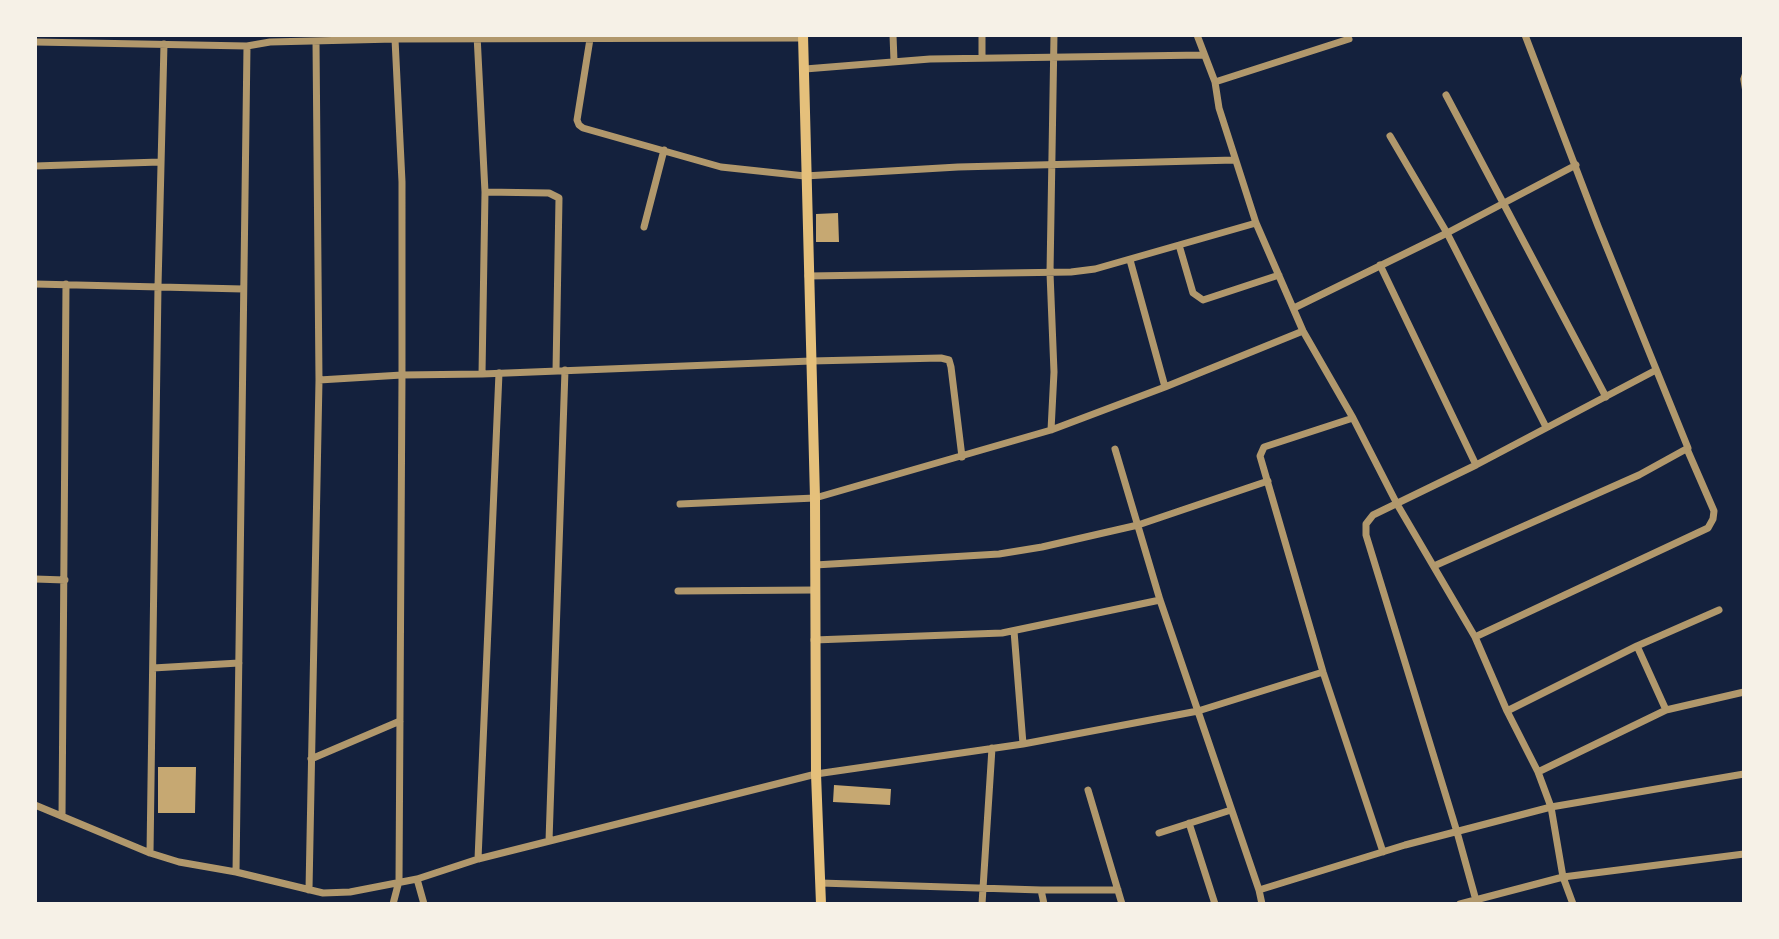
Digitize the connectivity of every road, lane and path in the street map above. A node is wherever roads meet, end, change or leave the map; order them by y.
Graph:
1 (893, 35) edge
2 (982, 35) edge
3 (1054, 35) edge
4 (1197, 35) edge
5 (1525, 35) edge
6 (477, 37) edge
7 (803, 37) edge
8 (590, 38) junction
9 (270, 39) edge
10 (395, 39) junction
11 (1349, 39) dead end
12 (316, 41) junction
13 (35, 42) edge
14 (164, 44) junction
15 (247, 46) junction
16 (1205, 55) junction
17 (1055, 57) junction
18 (982, 58) junction
19 (894, 61) junction
20 (805, 69) junction
21 (1744, 72) edge
22 (1215, 82) junction
23 (1744, 91) edge
24 (1446, 94) dead end
25 (1390, 136) dead end
26 (664, 150) junction
27 (1235, 160) junction
28 (160, 162) junction
29 (1054, 165) junction
30 (1576, 165) junction
31 (35, 166) edge
32 (805, 176) junction
33 (485, 192) junction
34 (1503, 202) junction
35 (1256, 223) junction
36 (644, 227) dead end
37 (1447, 233) junction
38 (1179, 245) junction
39 (1130, 260) junction
40 (1380, 265) junction
41 (1051, 273) junction
42 (1279, 275) junction
43 (808, 276) junction
44 (35, 284) edge
45 (66, 284) junction
46 (158, 286) junction
47 (243, 289) junction
48 (1293, 308) junction
49 (1303, 331) junction
50 (811, 361) junction
51 (561, 370) junction
52 (1656, 370) junction
53 (499, 373) junction
54 (482, 374) junction
55 (402, 375) junction
56 (319, 380) junction
57 (1165, 387) junction
58 (1606, 397) junction
59 (1353, 418) junction
60 (1546, 427) junction
61 (1051, 430) junction
62 (1115, 449) dead end
63 (1687, 449) junction
64 (962, 457) junction
65 (1476, 465) junction
66 (1268, 481) junction
67 (815, 498) junction
68 (680, 503) dead end
69 (1397, 504) junction
70 (1138, 525) junction
71 (815, 565) junction
72 (1434, 566) junction
73 (35, 579) edge
74 (65, 580) junction
75 (814, 590) junction
76 (678, 591) dead end
77 (1160, 600) junction
78 (1719, 610) dead end
79 (1014, 631) junction
80 (1475, 637) junction
81 (814, 640) junction
82 (1637, 646) junction
83 (239, 663) junction
84 (152, 668) junction
85 (1323, 672) junction
86 (1744, 692) edge
87 (1666, 710) junction
88 (1198, 711) junction
89 (1507, 711) junction
90 (400, 720) junction
91 (1023, 744) junction
92 (992, 748) junction
93 (311, 759) junction
94 (1538, 772) junction
95 (816, 774) junction
96 (1744, 775) edge
97 (1088, 790) dead end
98 (35, 805) edge
99 (1551, 807) junction
100 (1231, 810) junction
101 (62, 816) junction
102 (1189, 822) junction
103 (1158, 832) dead end
104 (1457, 832) junction
105 (549, 841) junction
106 (1383, 852) junction
107 (150, 853) junction
108 (1744, 855) edge
109 (478, 859) junction
110 (236, 872) junction
111 (1563, 877) junction
112 (417, 879) junction
113 (399, 881) junction
114 (820, 883) junction
115 (982, 888) junction
116 (309, 890) junction
117 (1041, 890) junction
118 (1118, 890) junction
119 (1259, 890) junction
120 (1476, 902) edge
121 (393, 904) edge
122 (424, 904) edge
123 (821, 904) edge
124 (982, 904) edge
125 (1044, 904) edge
126 (1122, 904) edge
127 (1215, 904) edge
128 (1262, 904) edge
129 (1460, 904) edge
130 (1573, 904) edge

1 - 19 street
2 - 18 street
3 - 17 street
4 - 16 street
5 - 30 street
6 - 8 street
6 - 10 street
6 - 33 street
7 - 8 street
7 - 20 main road
8 - 26 street
9 - 12 street
9 - 15 street
10 - 12 street
10 - 55 street
11 - 22 street
12 - 56 street
13 - 14 street
14 - 15 street
14 - 28 street
15 - 47 street
16 - 17 street
16 - 22 street
17 - 18 street
17 - 29 street
18 - 19 street
19 - 20 street
20 - 32 main road
21 - 23 lane
22 - 27 street
24 - 34 street
25 - 37 street
26 - 32 street
26 - 36 street
27 - 29 street
27 - 35 street
28 - 31 street
28 - 46 street
29 - 32 street
29 - 41 street
30 - 34 street
30 - 52 street
32 - 43 main road
33 - 51 street
33 - 54 street
34 - 37 street
34 - 58 street
35 - 38 street
35 - 42 street
37 - 40 street
37 - 60 street
38 - 39 street
38 - 42 street
39 - 41 street
39 - 57 street
40 - 48 street
40 - 65 street
41 - 43 street
41 - 61 street
42 - 48 street
43 - 50 main road
44 - 45 street
45 - 46 street
45 - 74 street
46 - 47 street
46 - 84 street
47 - 83 street
48 - 49 street
49 - 57 street
49 - 59 street
50 - 51 street
50 - 64 street
50 - 67 main road
51 - 53 street
51 - 105 street
52 - 58 street
52 - 63 street
53 - 54 street
53 - 109 street
54 - 55 street
55 - 56 street
55 - 90 street
56 - 93 street
57 - 61 street
58 - 60 street
59 - 66 street
59 - 69 street
60 - 65 street
61 - 64 street
62 - 70 street
63 - 72 street
63 - 80 street
64 - 67 street
65 - 69 street
66 - 70 street
66 - 85 street
67 - 68 street
67 - 71 main road
69 - 72 street
69 - 104 street
70 - 71 street
70 - 77 street
71 - 75 main road
72 - 80 street
73 - 74 street
74 - 101 street
75 - 76 street
75 - 81 main road
77 - 79 street
77 - 88 street
78 - 82 street
79 - 81 street
79 - 91 street
80 - 89 street
81 - 95 main road
82 - 87 street
82 - 89 street
83 - 84 street
83 - 110 street
84 - 107 street
85 - 88 street
85 - 106 street
86 - 87 street
87 - 94 street
88 - 91 street
88 - 100 street
89 - 94 street
90 - 93 street
90 - 113 street
91 - 92 street
92 - 95 street
92 - 115 street
93 - 116 street
94 - 99 street
95 - 105 street
95 - 114 main road
96 - 99 street
97 - 118 street
98 - 101 street
99 - 104 street
99 - 111 street
100 - 102 street
100 - 119 street
101 - 107 street
102 - 103 street
102 - 127 street
104 - 106 street
104 - 120 street
105 - 109 street
106 - 119 street
107 - 110 street
108 - 111 street
109 - 112 street
110 - 116 street
111 - 120 street
111 - 130 street
112 - 113 street
112 - 122 street
113 - 116 street
113 - 121 street
114 - 115 street
114 - 123 main road
115 - 117 street
115 - 124 street
117 - 118 street
117 - 125 street
118 - 126 street
119 - 128 street
120 - 129 street

